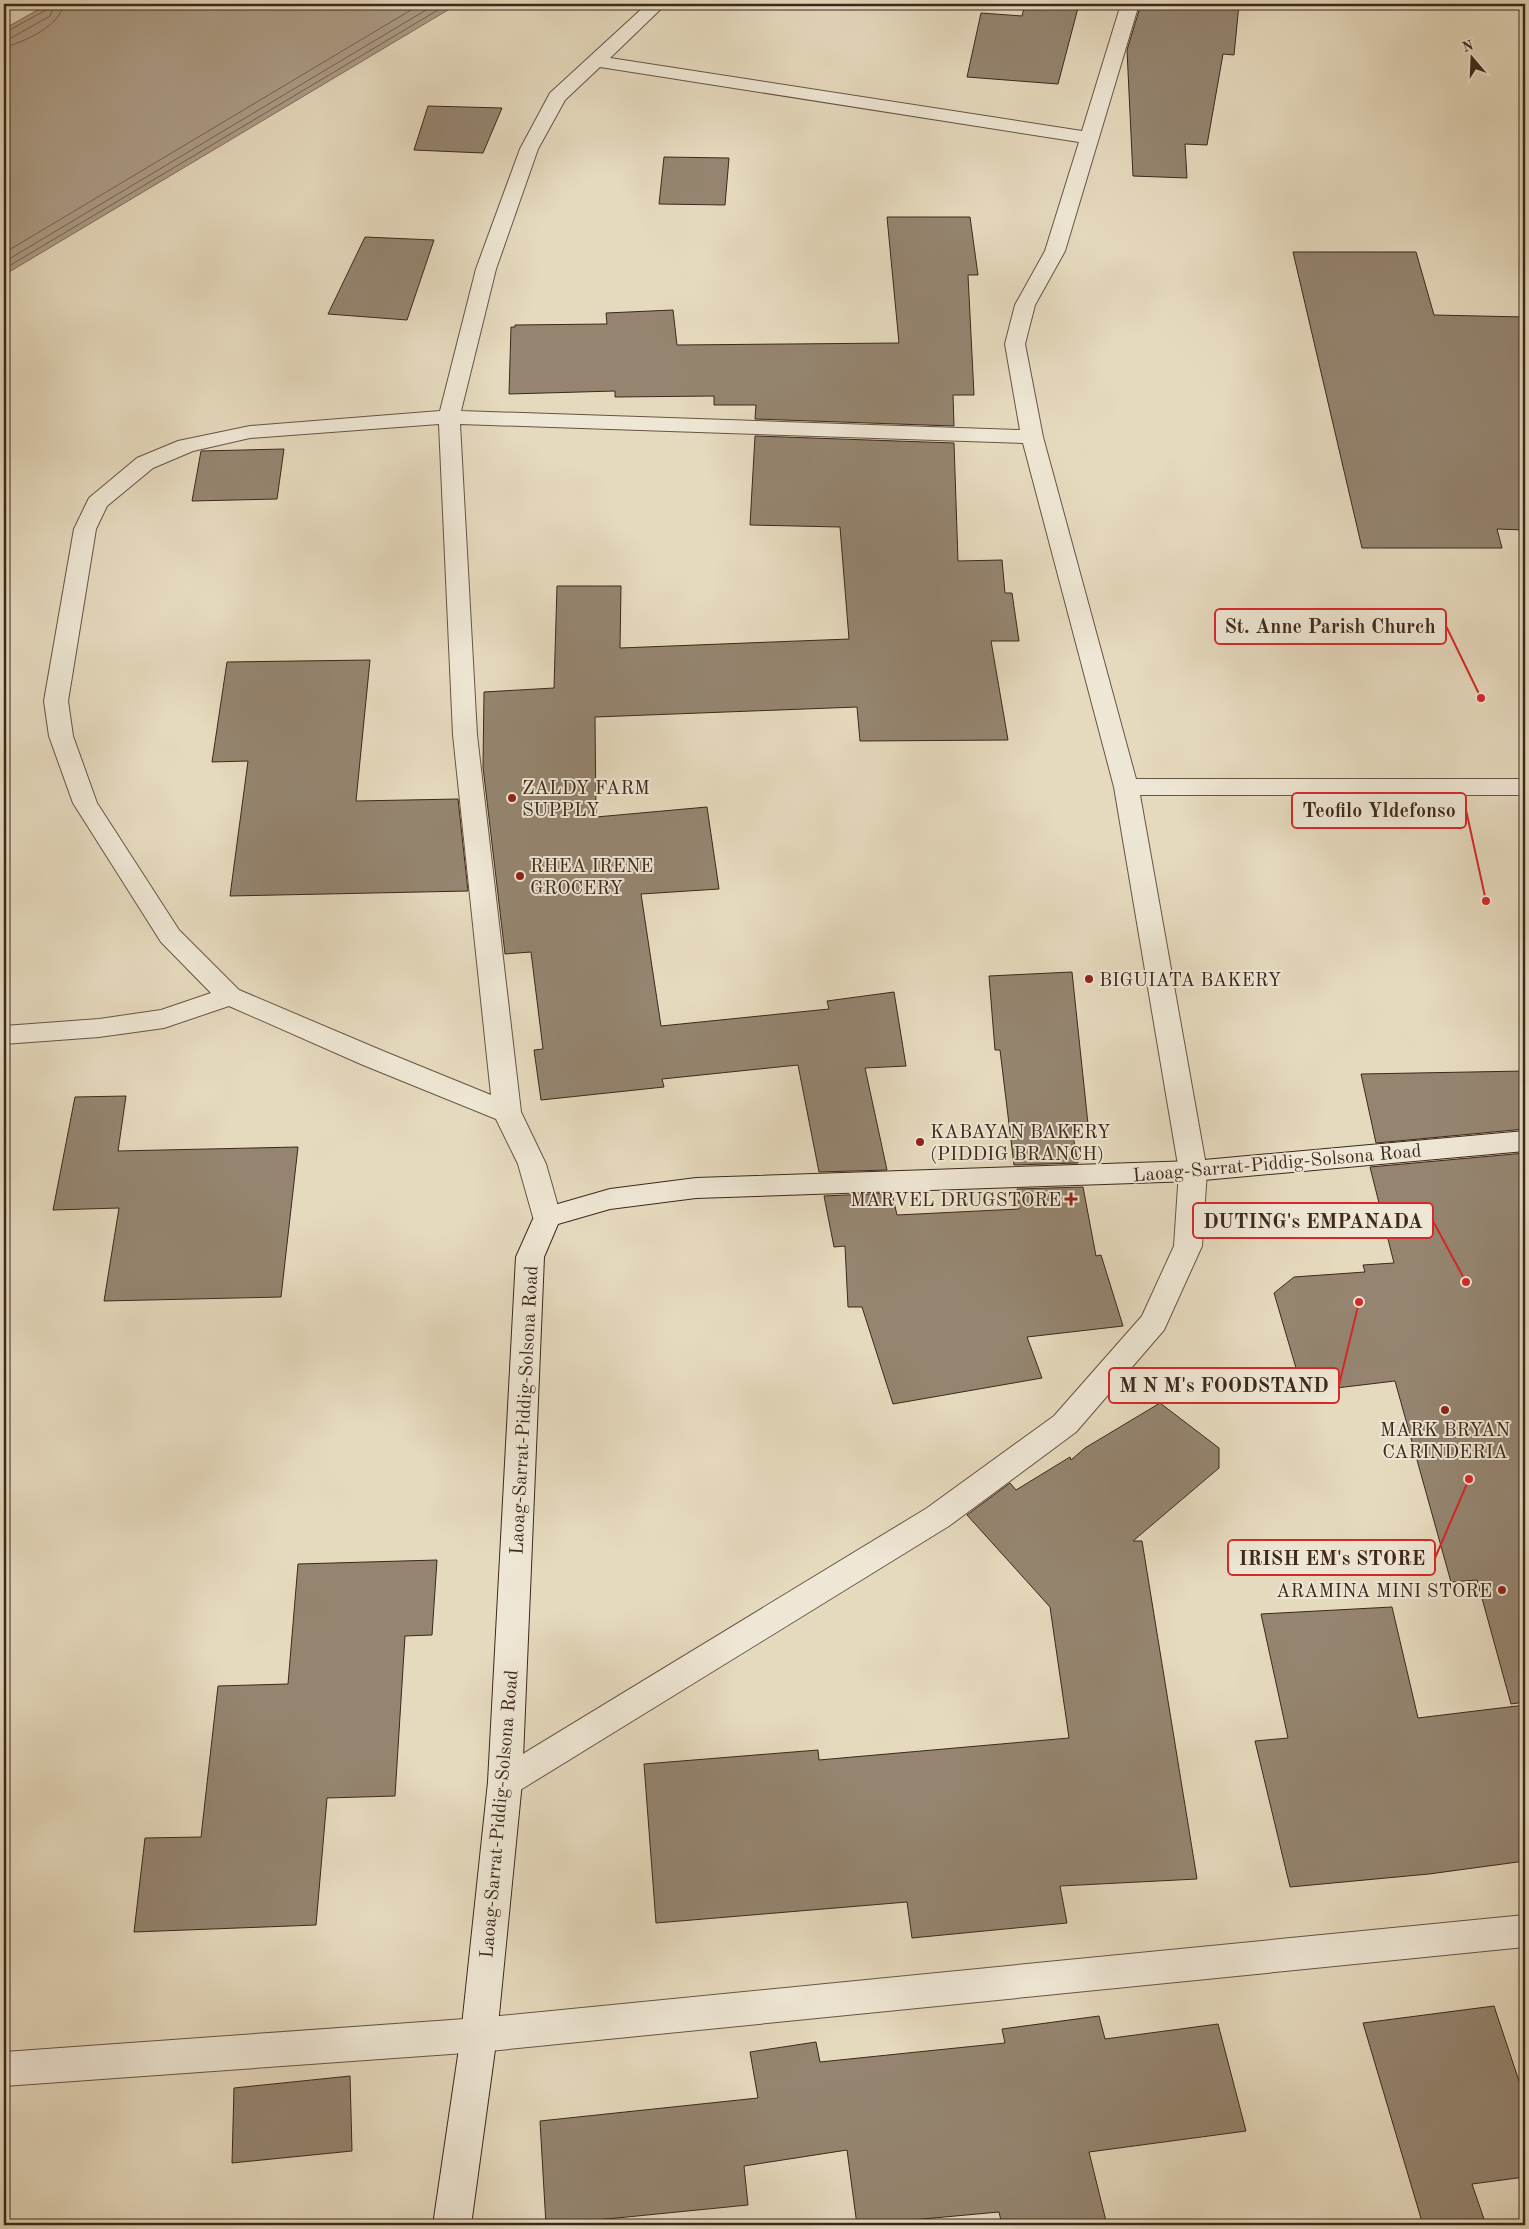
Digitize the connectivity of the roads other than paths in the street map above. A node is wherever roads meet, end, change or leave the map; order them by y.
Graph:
1 (657, 4) edge
2 (1130, 4) edge
3 (595, 61) junction
4 (1090, 138) junction
5 (449, 417) junction
6 (1032, 437) junction
7 (1126, 787) junction
8 (1525, 787) edge
9 (230, 996) junction
10 (4, 1035) edge
11 (507, 1112) junction
12 (1525, 1142) edge
13 (1193, 1171) junction
14 (547, 1217) junction
15 (505, 1782) junction
16 (1525, 1931) edge
17 (479, 2035) junction
18 (4, 2069) edge
19 (452, 2225) edge

1 - 3 street
2 - 4 street
3 - 4 street
3 - 5 street
4 - 6 street
5 - 6 street
5 - 9 street
5 - 11 street
6 - 7 street
7 - 8 street
7 - 13 street
9 - 10 street
9 - 11 street
11 - 14 street
12 - 13 street, Laoag-Sarrat-Piddig-Solsona Road
13 - 14 street, Laoag-Sarrat-Piddig-Solsona Road
13 - 15 street
14 - 15 street, Laoag-Sarrat-Piddig-Solsona Road
15 - 17 street, Laoag-Sarrat-Piddig-Solsona Road
16 - 17 street
17 - 18 street
17 - 19 street, Laoag-Sarrat-Piddig-Solsona Road

